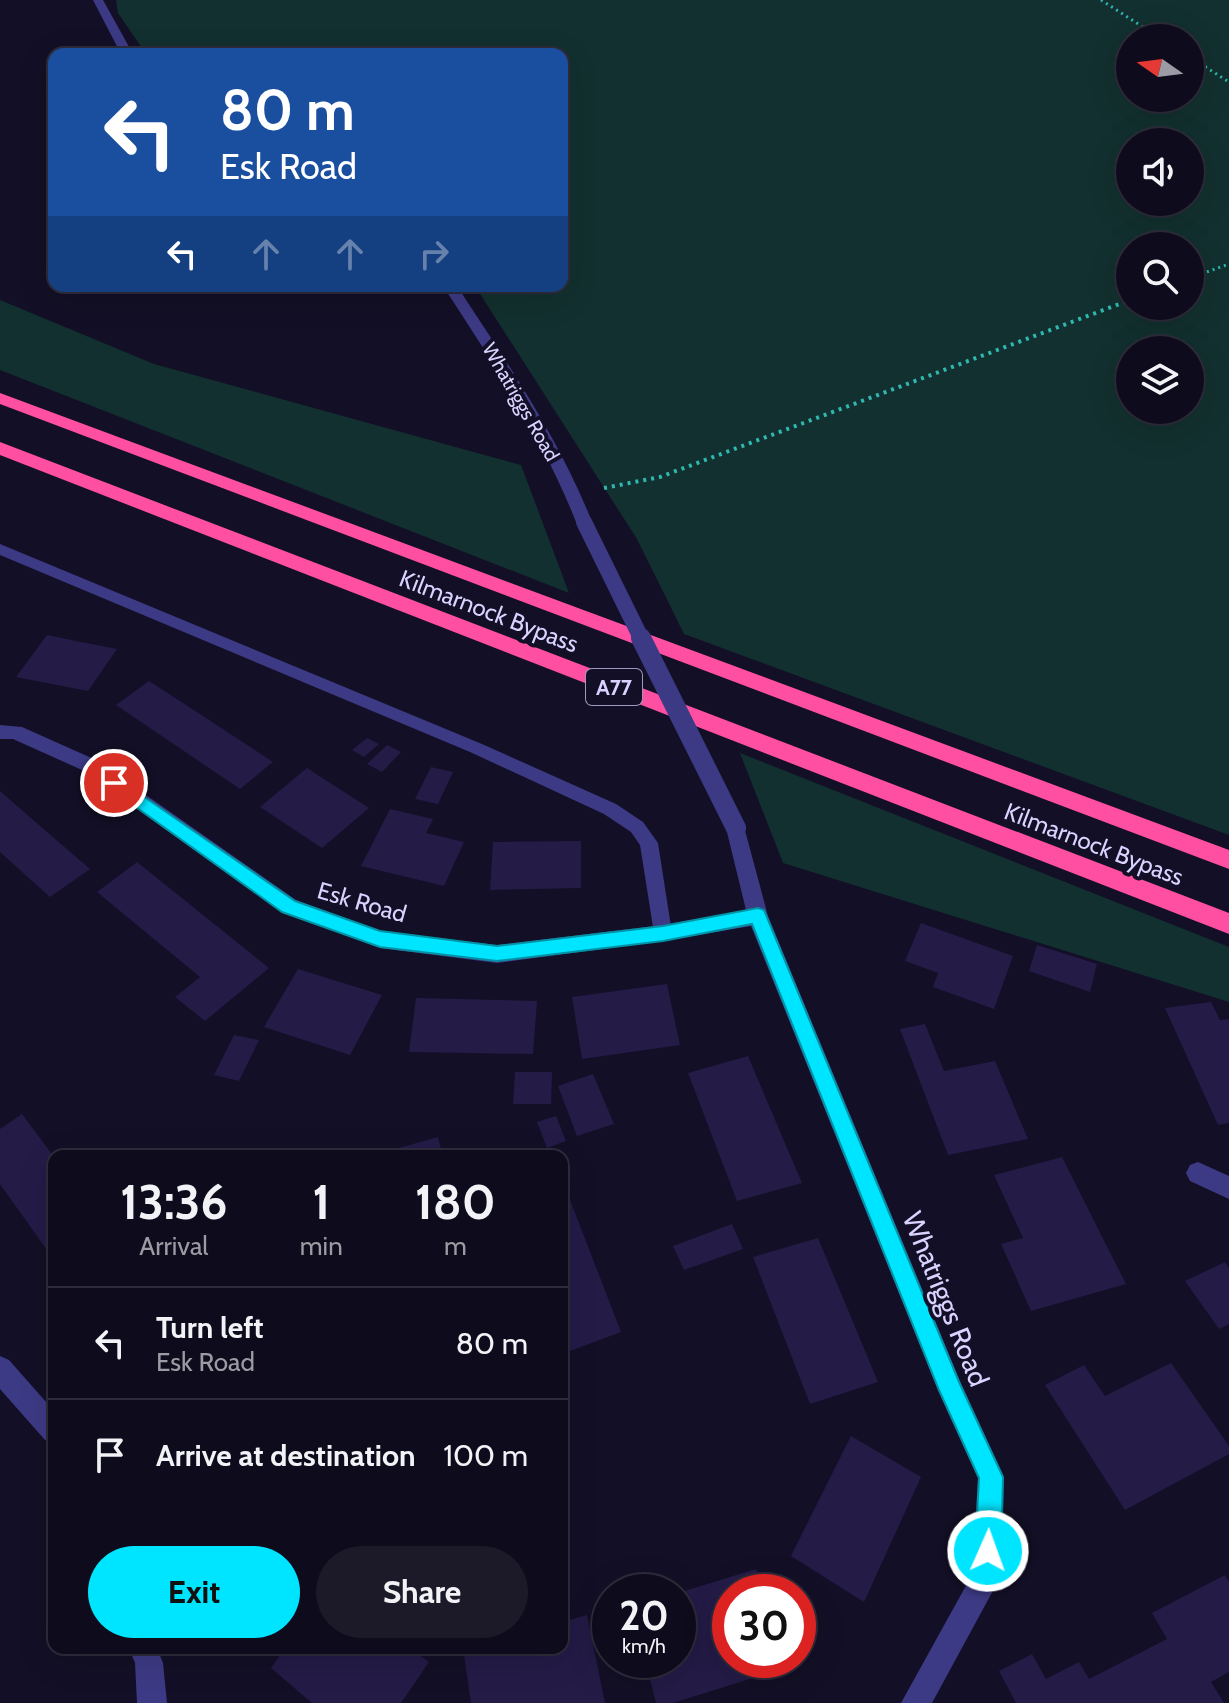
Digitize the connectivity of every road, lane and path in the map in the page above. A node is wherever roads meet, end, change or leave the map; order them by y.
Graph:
1 (98, 0) edge
2 (1101, 0) edge
3 (1138, 24) edge
4 (124, 48) edge
5 (1204, 66) edge
6 (1229, 82) edge
7 (1229, 264) edge
8 (1204, 273) edge
9 (454, 292) edge
10 (1116, 305) edge
11 (0, 398) edge
12 (0, 448) edge
13 (573, 494) junction
14 (0, 549) edge
15 (0, 732) edge
16 (1229, 860) edge
17 (758, 916) junction
18 (1229, 924) edge
19 (663, 933) junction
20 (1198, 1173) dead end
21 (1229, 1188) edge
22 (0, 1369) edge
23 (48, 1424) edge
24 (145, 1654) edge
25 (152, 1703) edge
26 (916, 1703) edge

1 - 4 street
2 - 3 path
5 - 6 path
7 - 8 path
9 - 13 street, Whatriggs Road
10 - 13 path
11 - 16 highway, Kilmarnock Bypass / A77
12 - 18 highway, Kilmarnock Bypass / A77
13 - 17 street, Whatriggs Road, bridge
14 - 19 lane
15 - 19 street, Esk Road
17 - 19 street, Esk Road
17 - 26 street, Whatriggs Road
20 - 21 street
22 - 23 street
24 - 25 street

